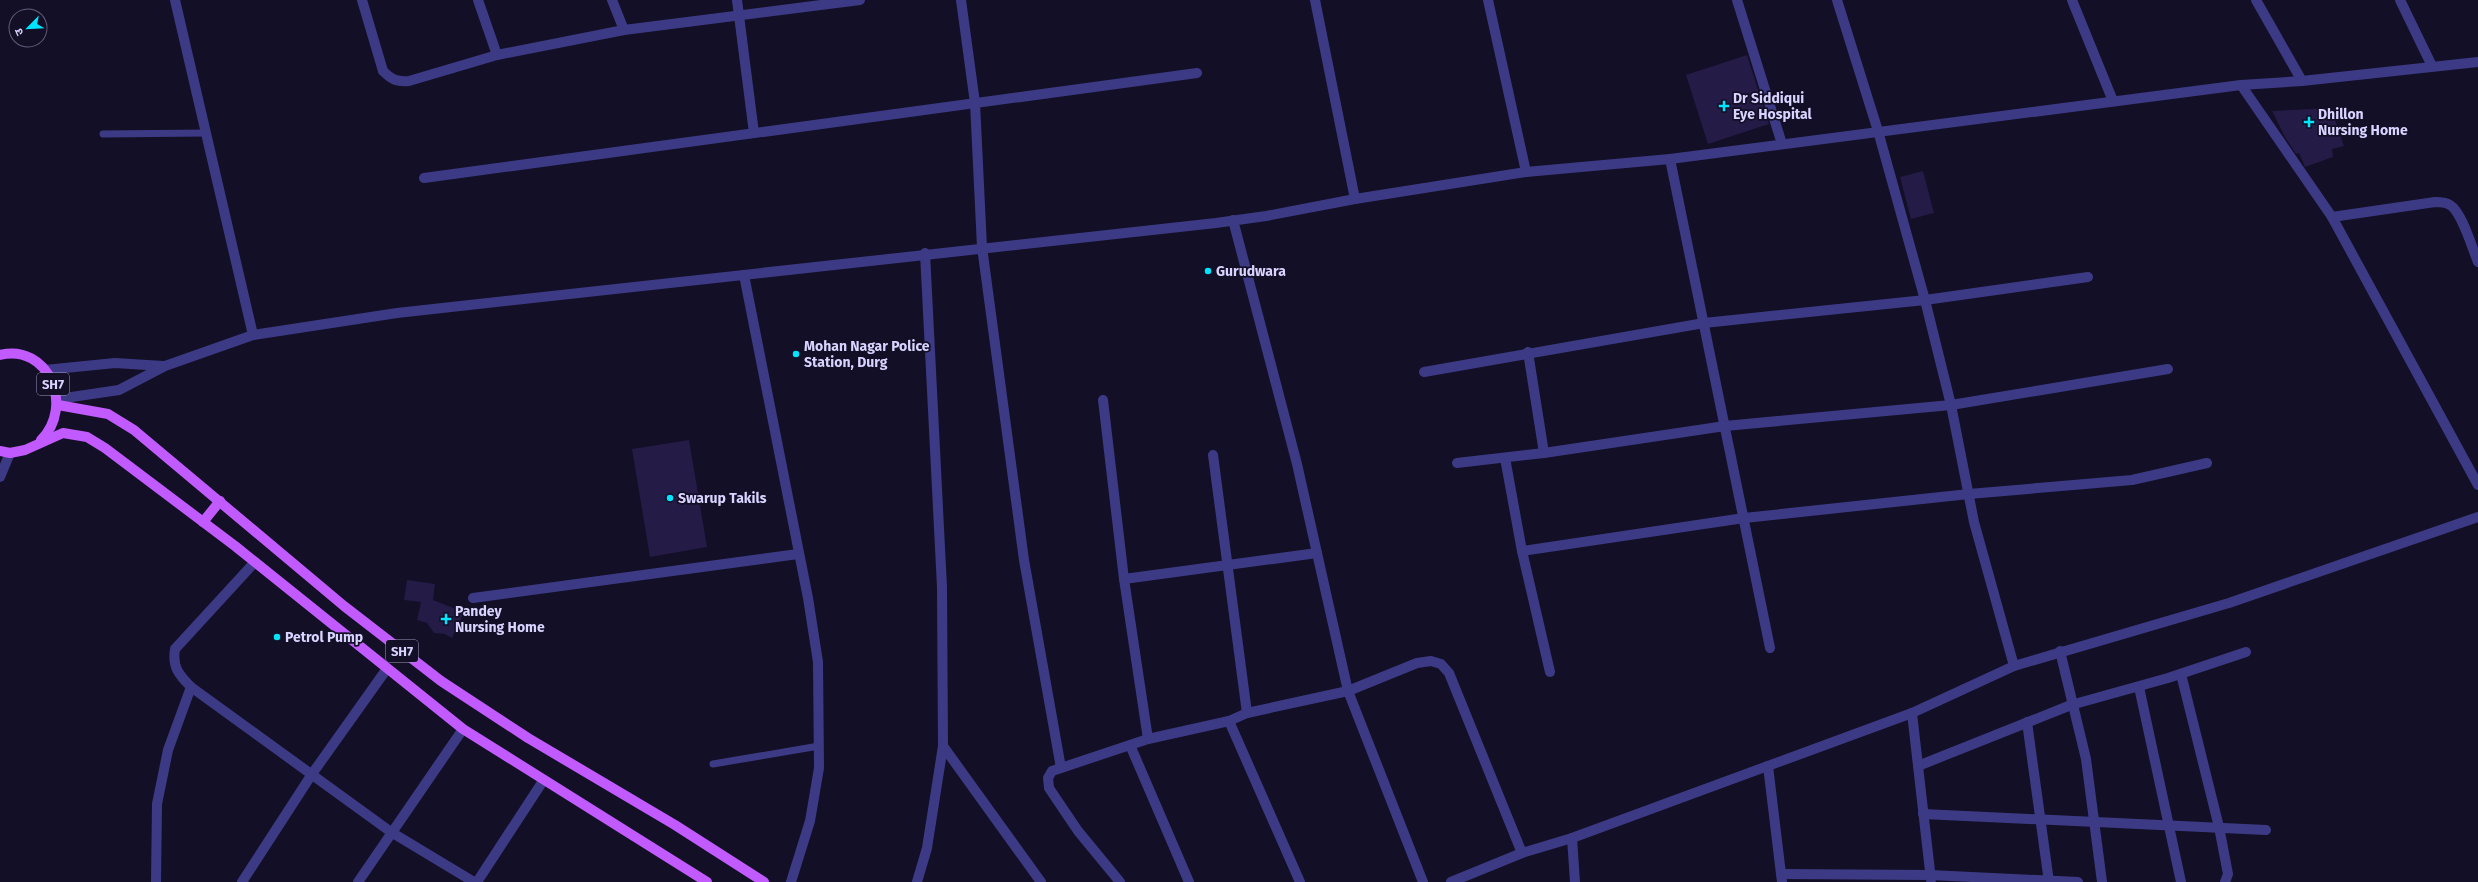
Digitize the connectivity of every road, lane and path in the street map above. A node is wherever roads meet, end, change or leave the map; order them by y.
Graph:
1 (175, 0) edge
2 (362, 0) edge
3 (478, 0) edge
4 (612, 0) edge
5 (737, 0) edge
6 (860, 0) edge
7 (961, 0) edge
8 (1315, 0) edge
9 (1488, 0) edge
10 (1737, 0) edge
11 (1838, 0) edge
12 (2072, 0) edge
13 (2256, 0) edge
14 (2400, 0) edge
15 (740, 14) junction
16 (624, 30) junction
17 (497, 55) junction
18 (2478, 62) edge
19 (2432, 66) junction
20 (1197, 73) dead end
21 (2302, 81) junction
22 (2241, 85) junction
23 (2113, 102) junction
24 (975, 103) junction
25 (1878, 131) junction
26 (206, 133) junction
27 (754, 133) junction
28 (103, 134) dead end
29 (1782, 144) junction
30 (1670, 159) junction
31 (1526, 172) junction
32 (424, 178) dead end
33 (1355, 199) junction
34 (2332, 217) junction
35 (1233, 220) junction
36 (982, 247) junction
37 (925, 253) junction
38 (2478, 262) edge
39 (744, 275) junction
40 (2088, 278) dead end
41 (1925, 300) junction
42 (1704, 323) junction
43 (253, 335) junction
44 (2, 352) edge
45 (1528, 352) junction
46 (165, 366) junction
47 (2168, 369) dead end
48 (44, 370) junction
49 (1424, 372) dead end
50 (1103, 400) dead end
51 (58, 402) junction
52 (1951, 405) junction
53 (1725, 426) junction
54 (38, 443) junction
55 (5, 452) edge
56 (1544, 453) junction
57 (1212, 455) dead end
58 (1505, 458) junction
59 (2207, 463) dead end
60 (1457, 464) dead end
61 (0, 477) edge
62 (2478, 485) edge
63 (1969, 494) junction
64 (220, 501) junction
65 (2478, 516) edge
66 (1744, 518) junction
67 (203, 522) junction
68 (1522, 551) junction
69 (1317, 553) junction
70 (798, 554) junction
71 (255, 562) junction
72 (1226, 565) junction
73 (1124, 579) junction
74 (473, 598) dead end
75 (1770, 648) dead end
76 (2060, 652) junction
77 (2246, 652) dead end
78 (2014, 666) junction
79 (386, 670) junction
80 (1550, 672) dead end
81 (2181, 674) junction
82 (191, 687) junction
83 (2139, 687) junction
84 (1348, 691) junction
85 (2071, 705) junction
86 (1247, 713) junction
87 (1912, 714) junction
88 (1229, 721) junction
89 (2027, 722) junction
90 (463, 729) junction
91 (1148, 739) junction
92 (1130, 745) junction
93 (819, 746) junction
94 (944, 746) junction
95 (713, 764) dead end
96 (1768, 766) junction
97 (1918, 766) junction
98 (1061, 768) junction
99 (312, 774) junction
100 (543, 781) junction
101 (1923, 814) junction
102 (2040, 820) junction
103 (2094, 821) junction
104 (2169, 826) junction
105 (2219, 827) junction
106 (2266, 830) dead end
107 (391, 832) junction
108 (1572, 838) junction
109 (1522, 853) junction
110 (1781, 878) edge
111 (1931, 878) edge
112 (2048, 881) edge
113 (156, 882) edge
114 (242, 882) edge
115 (358, 882) edge
116 (474, 882) edge
117 (477, 882) edge
118 (707, 882) edge
119 (764, 882) edge
120 (791, 882) edge
121 (917, 882) edge
122 (1041, 882) edge
123 (1120, 882) edge
124 (1188, 882) edge
125 (1300, 882) edge
126 (1423, 882) edge
127 (1451, 882) edge
128 (1575, 882) edge
129 (2078, 882) edge
130 (2102, 882) edge
131 (2181, 882) edge
132 (2225, 882) edge

1 - 26 street
2 - 17 street
3 - 17 street
4 - 16 street
5 - 15 street
6 - 15 street
7 - 24 street
8 - 33 street
9 - 31 street
10 - 29 street
11 - 25 street
12 - 23 street
13 - 21 street
14 - 19 street
15 - 16 street
15 - 27 street
16 - 17 street
18 - 19 street
19 - 21 street
20 - 24 street
21 - 22 street
22 - 23 street
22 - 34 street
23 - 25 street
24 - 27 street
24 - 36 street
25 - 29 street
25 - 41 street
26 - 28 lane
26 - 43 street
27 - 32 street
29 - 30 street
30 - 31 street
30 - 42 street
31 - 33 street
33 - 35 street
34 - 38 street
34 - 62 street
35 - 36 street
35 - 69 street
36 - 37 street
36 - 98 street
37 - 39 street
37 - 94 street
39 - 43 street
39 - 70 street
40 - 41 street
41 - 42 street
41 - 52 street
42 - 45 street
42 - 53 street
43 - 46 street
44 - 48 main road, SH7
45 - 49 street
45 - 56 street
46 - 48 street
46 - 51 street
47 - 52 street
48 - 51 main road, SH7
50 - 73 street
51 - 54 main road, SH7
51 - 64 main road, SH7
52 - 53 street
52 - 63 street
53 - 56 street
53 - 66 street
54 - 55 main road, SH7
54 - 67 main road, SH7
55 - 61 street
56 - 58 street
57 - 72 street
58 - 60 street
58 - 68 street
59 - 63 street
63 - 66 street
63 - 78 street
64 - 67 main road
64 - 119 main road, SH7
65 - 76 street
66 - 68 street
66 - 75 street
67 - 71 main road, SH7
68 - 80 street
69 - 72 street
69 - 84 street
70 - 74 street
70 - 93 street
71 - 79 main road, SH7
71 - 82 street
72 - 73 street
72 - 86 street
73 - 91 street
76 - 78 street
76 - 85 street
77 - 81 street
78 - 87 street
79 - 90 main road, SH7
79 - 99 street
81 - 83 street
81 - 105 street
82 - 99 street
82 - 113 street
83 - 85 street
83 - 104 street
84 - 86 street
84 - 109 street
84 - 126 street
85 - 89 street
85 - 103 street
86 - 88 street
87 - 96 street
87 - 97 street
88 - 91 street
88 - 125 street
89 - 97 street
89 - 102 street
90 - 100 main road, SH7
90 - 107 street
91 - 92 street
92 - 98 street
92 - 124 street
93 - 95 lane
93 - 120 street
94 - 121 street
94 - 122 street
96 - 108 street
96 - 110 street
97 - 101 street
98 - 123 street
99 - 107 street
99 - 114 street
100 - 117 street
100 - 118 main road, SH7
101 - 102 street
101 - 111 street
102 - 103 street
102 - 112 street
103 - 104 street
103 - 130 street
104 - 105 street
104 - 131 street
105 - 106 street
105 - 132 street
107 - 115 street
107 - 116 street
108 - 109 street
108 - 128 street
109 - 127 street
110 - 111 street
111 - 112 street
112 - 129 street

